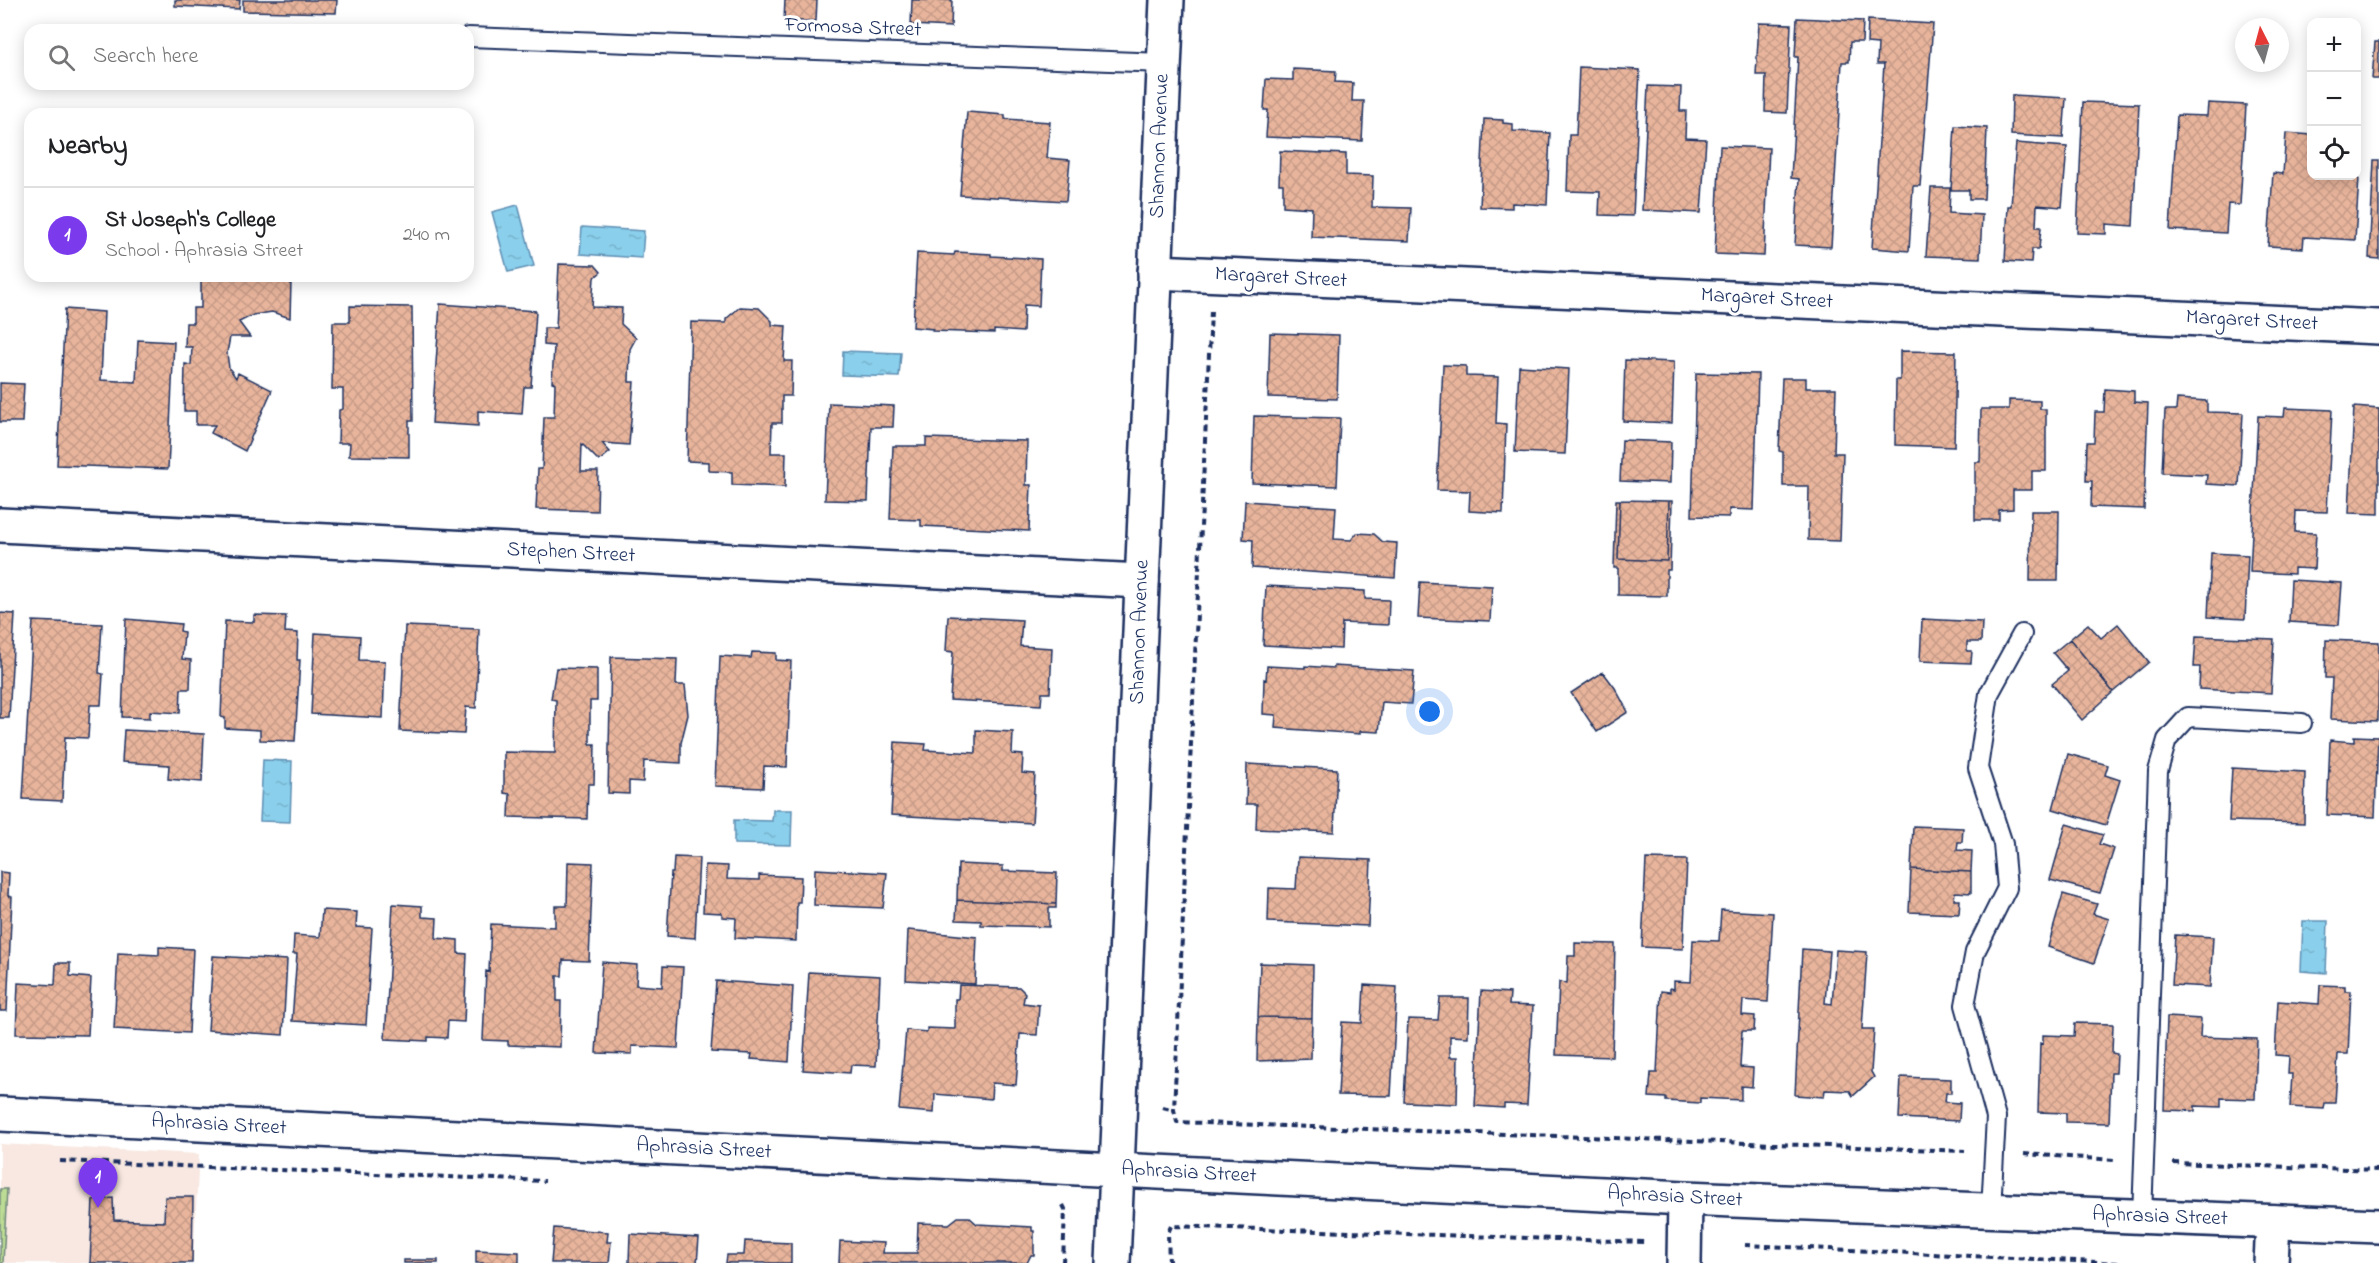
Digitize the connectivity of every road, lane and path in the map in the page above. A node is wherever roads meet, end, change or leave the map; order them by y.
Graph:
1 (1167, 0) edge
2 (474, 37) edge
3 (1164, 63) junction
4 (1155, 272) junction
5 (1213, 274) junction
6 (2379, 327) edge
7 (0, 525) edge
8 (1142, 581) junction
9 (2022, 634) dead end
10 (2302, 723) dead end
11 (1163, 1107) dead end
12 (1174, 1110) junction
13 (0, 1114) edge
14 (1994, 1152) junction
15 (2143, 1162) junction
16 (1117, 1170) junction
17 (2379, 1170) edge
18 (1685, 1198) junction
19 (1061, 1201) dead end
20 (1991, 1210) junction
21 (2142, 1217) junction
22 (2273, 1222) junction
23 (2379, 1226) edge
24 (1645, 1242) dead end
25 (1745, 1245) dead end
26 (1063, 1263) edge
27 (1113, 1263) edge
28 (1168, 1263) edge
29 (1684, 1263) edge
30 (2118, 1263) edge
31 (2271, 1263) edge

1 - 3 street, Shannon Avenue
2 - 3 lane, Formosa Street
3 - 4 street, Shannon Avenue
4 - 5 street, Margaret Street
4 - 8 street, Shannon Avenue
5 - 6 street, Margaret Street
5 - 12 path
7 - 8 street, Stephen Street
8 - 16 street, Shannon Avenue
9 - 14 lane
10 - 15 lane
11 - 12 path
12 - 14 path
13 - 16 street, Aphrasia Street
14 - 15 path
14 - 20 lane
15 - 17 path
15 - 21 lane
16 - 18 street, Aphrasia Street
16 - 27 street, Shannon Avenue
18 - 20 street, Aphrasia Street
18 - 29 street
19 - 26 path
20 - 21 street, Aphrasia Street
21 - 22 street, Aphrasia Street
22 - 23 street, Aphrasia Street
22 - 31 street
24 - 28 path
25 - 30 path

